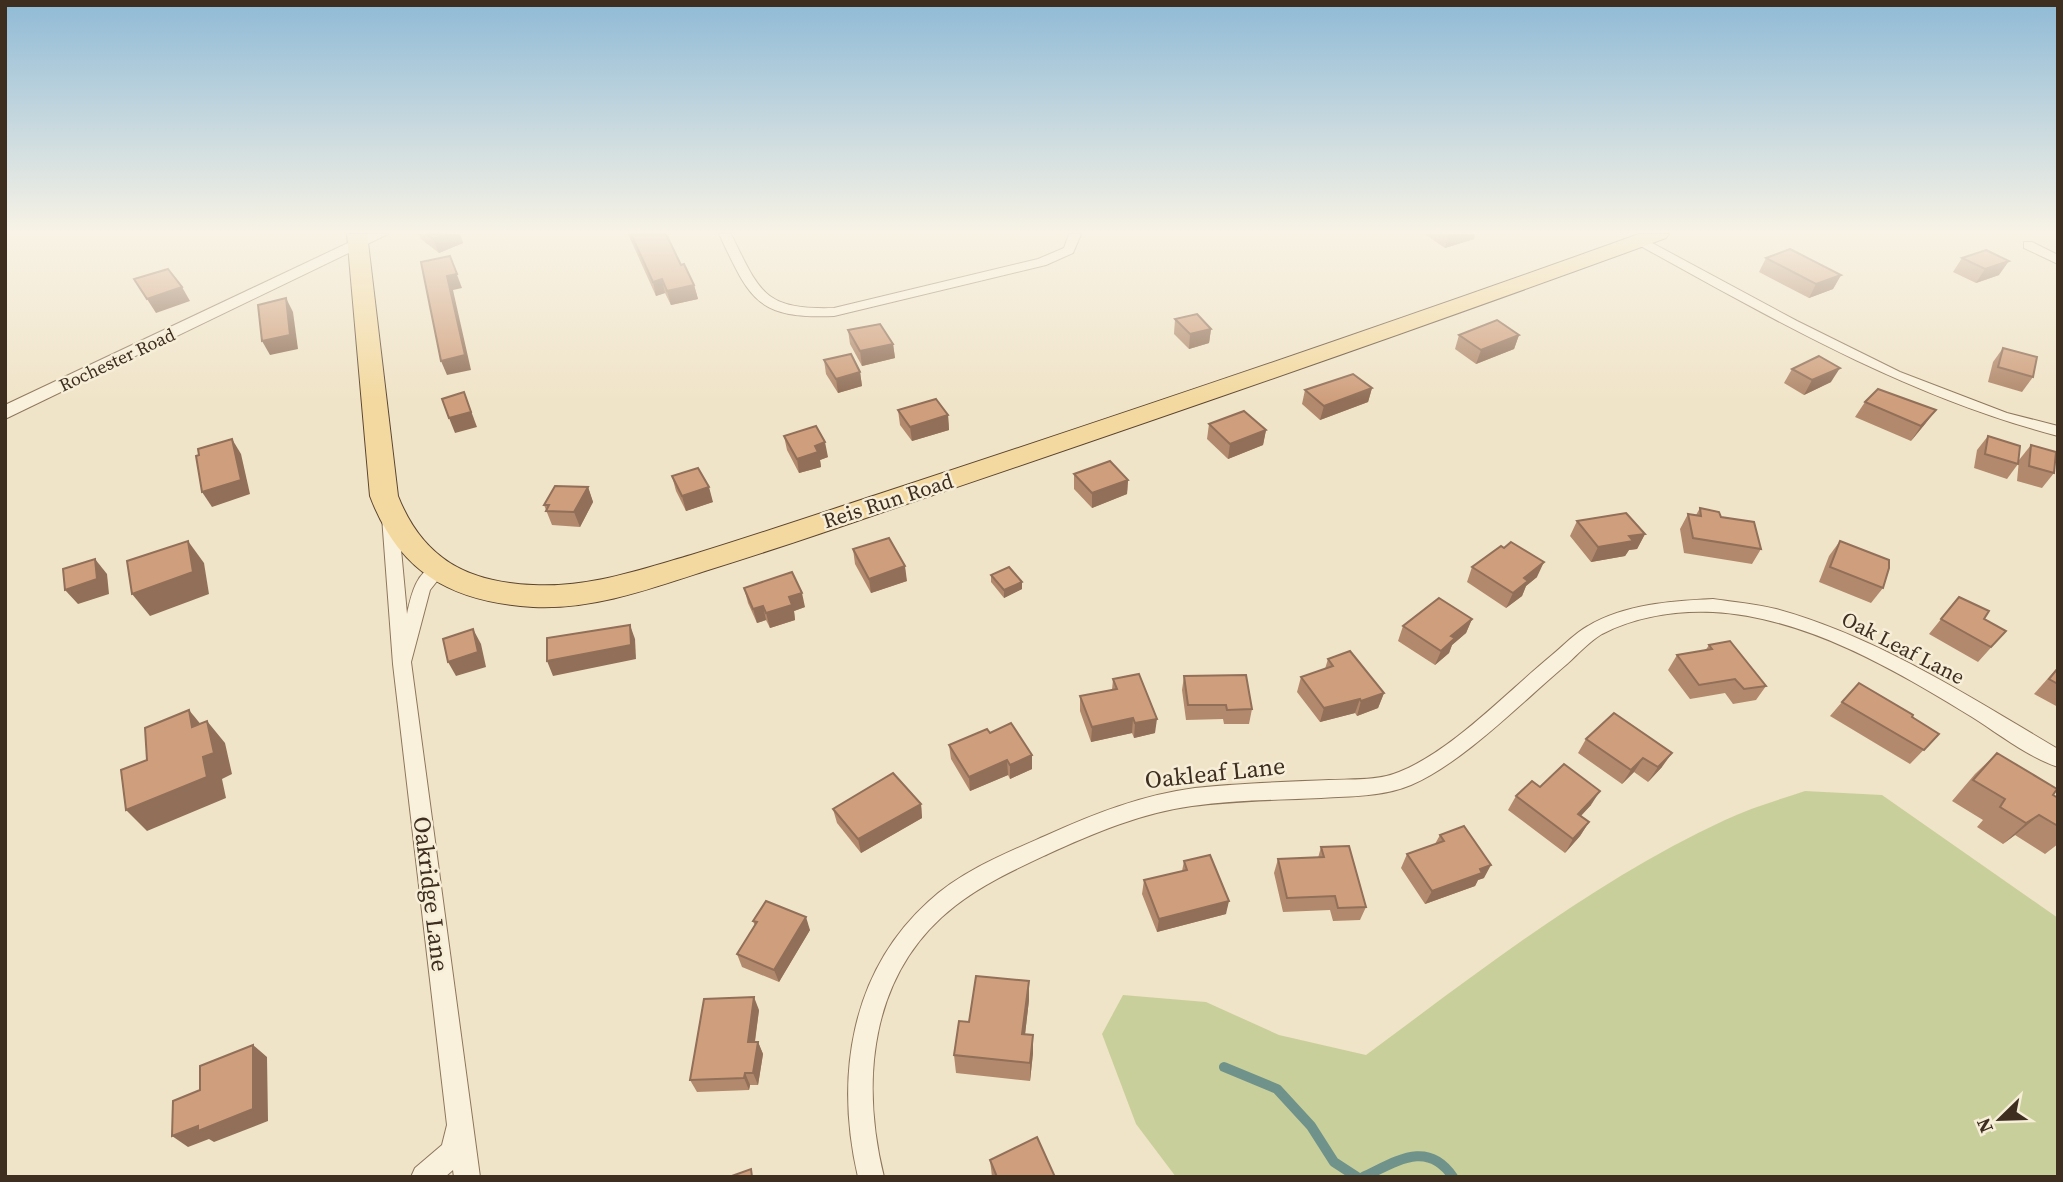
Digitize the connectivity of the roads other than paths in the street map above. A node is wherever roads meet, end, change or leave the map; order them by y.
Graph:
1 (258, 289) edge
2 (369, 289) edge
3 (753, 289) edge
4 (929, 289) edge
5 (1502, 289) edge
6 (1741, 289) edge
7 (5, 413) edge
8 (2058, 431) edge
9 (390, 517) junction
10 (436, 571) junction
11 (1595, 630) joint
12 (402, 664) junction
13 (2058, 759) edge
14 (460, 1125) junction
15 (424, 1177) edge
16 (467, 1177) edge
17 (871, 1177) edge

1 - 7 street, Rochester Road
2 - 9 main road, Reis Run Road
3 - 4 street
5 - 10 main road, Reis Run Road
6 - 8 street
9 - 10 main road, Reis Run Road
9 - 12 street, Oakridge Lane
10 - 12 street, Oakridge Lane
11 - 13 street, Oak Leaf Lane
11 - 17 street, Oakleaf Lane
12 - 14 street, Oakridge Lane
14 - 15 street, Oakridge Lane
14 - 16 street, Oakridge Lane

